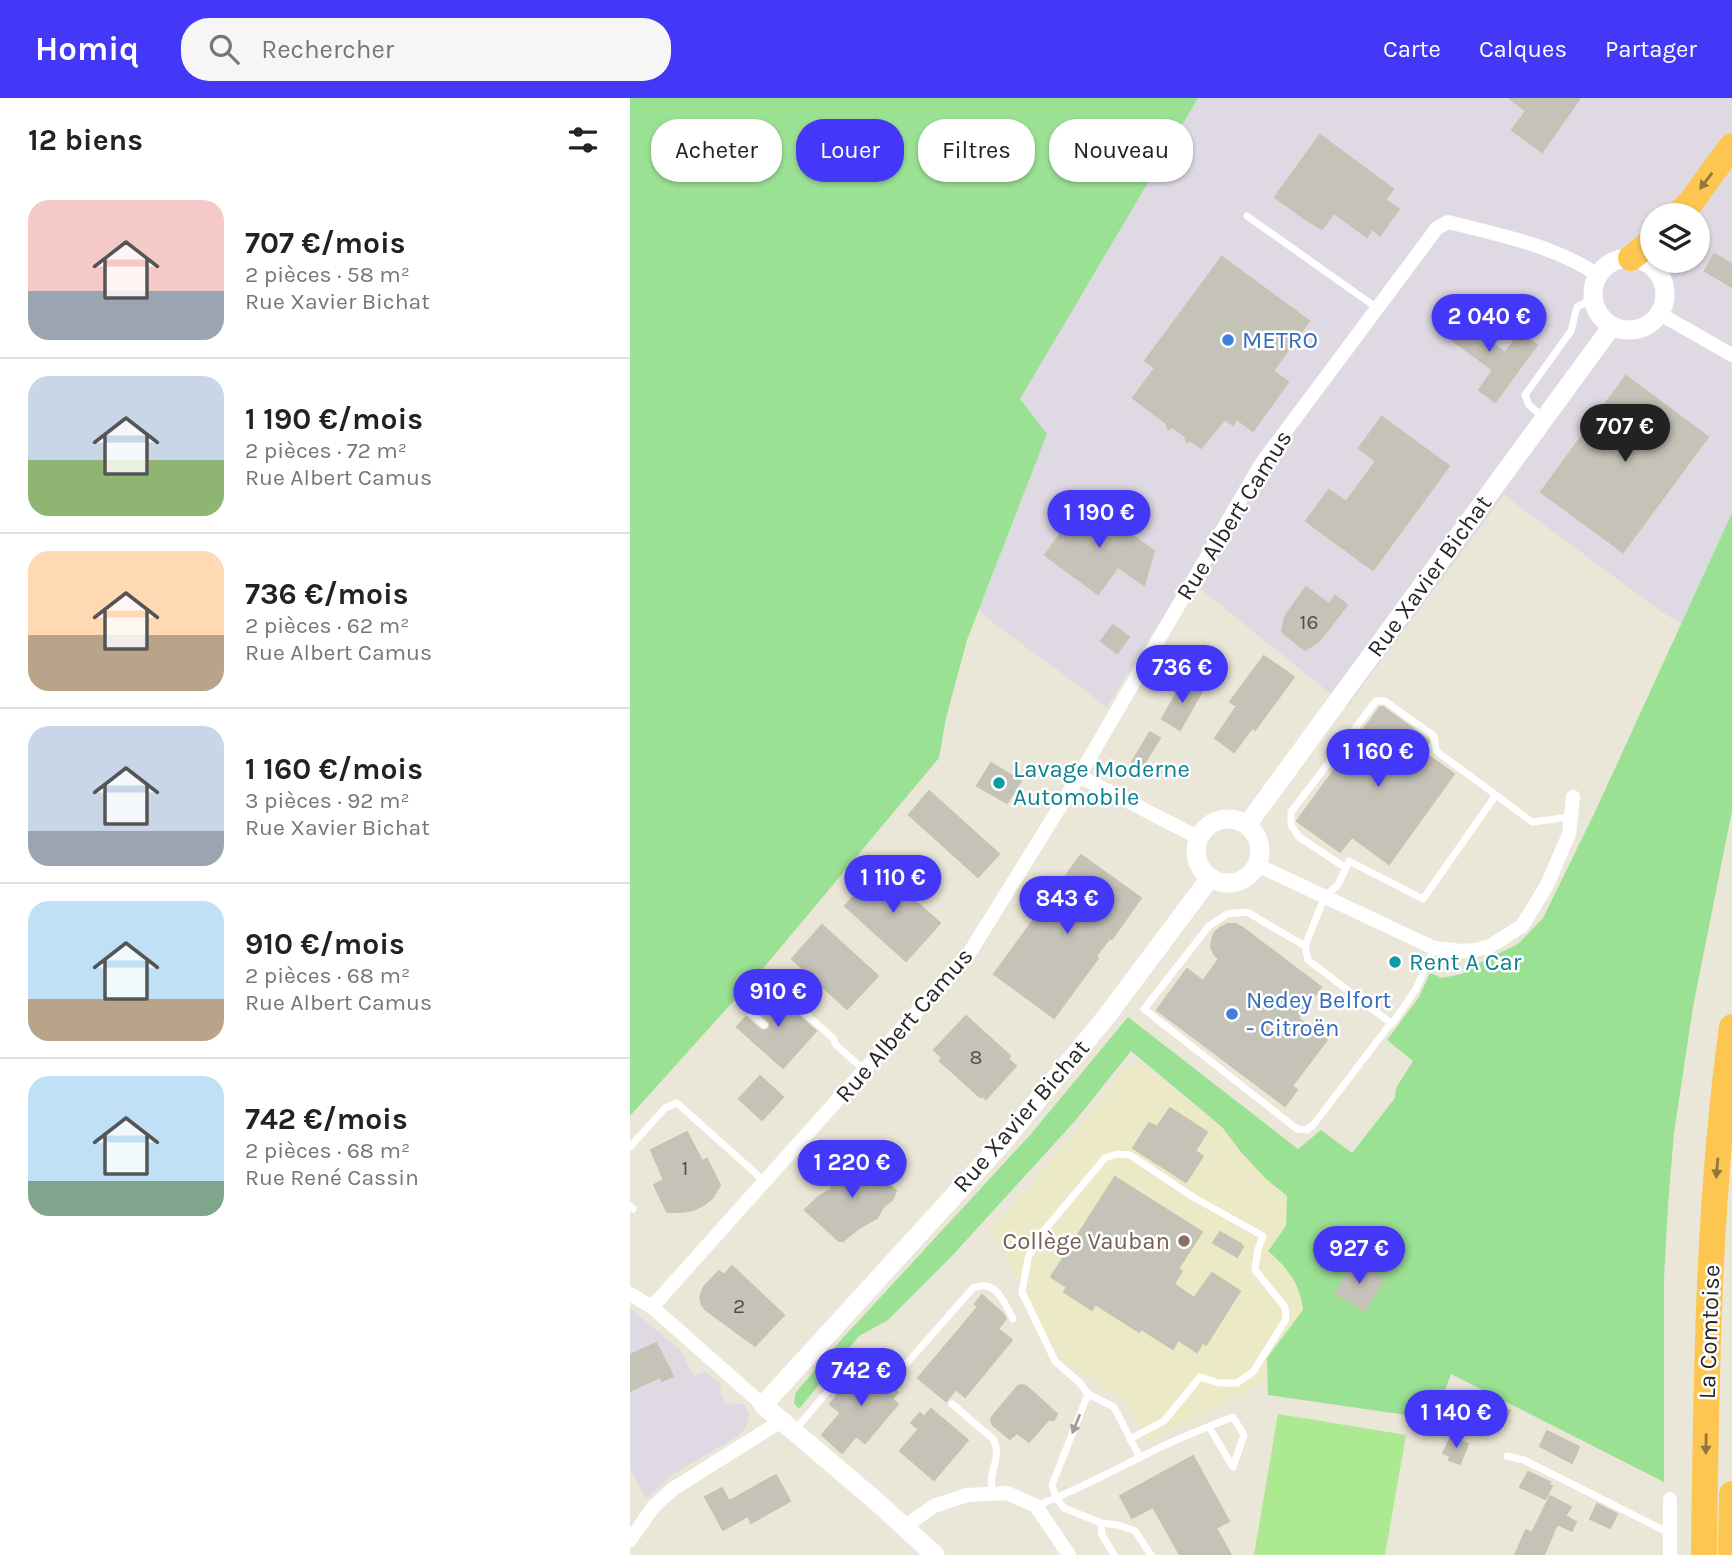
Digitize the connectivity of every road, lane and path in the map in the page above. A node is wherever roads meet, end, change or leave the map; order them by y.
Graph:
1 (1732, 146) edge
2 (1690, 203) edge
3 (1247, 216) dead end
4 (1640, 251) edge
5 (1631, 258) junction
6 (1598, 275) junction
7 (1593, 299) junction
8 (1377, 308) junction
9 (1660, 314) junction
10 (1613, 327) junction
11 (1732, 355) edge
12 (1545, 418) junction
13 (1079, 776) junction
14 (1496, 795) junction
15 (1573, 797) dead end
16 (1571, 817) junction
17 (1247, 825) junction
18 (1199, 838) junction
19 (1257, 865) junction
20 (1346, 868) junction
21 (1210, 878) junction
22 (1325, 896) junction
23 (1305, 946) junction
24 (1434, 948) junction
25 (1391, 1023) junction
26 (764, 1025) dead end
27 (1732, 1027) edge
28 (864, 1070) junction
29 (630, 1147) edge
30 (765, 1182) junction
31 (630, 1294) edge
32 (652, 1307) junction
33 (1013, 1319) dead end
34 (1088, 1394) junction
35 (952, 1404) dead end
36 (763, 1405) junction
37 (788, 1427) junction
38 (1209, 1427) junction
39 (1130, 1439) junction
40 (1507, 1456) dead end
41 (1140, 1458) junction
42 (992, 1494) junction
43 (1732, 1494) edge
44 (1056, 1498) junction
45 (1670, 1499) dead end
46 (1732, 1505) edge
47 (1036, 1506) junction
48 (1101, 1523) junction
49 (904, 1527) junction
50 (1670, 1533) junction
51 (630, 1541) edge
52 (935, 1555) edge
53 (1069, 1555) edge
54 (1114, 1555) edge
55 (1151, 1555) edge
56 (1670, 1555) edge
57 (1704, 1555) edge
58 (1731, 1555) edge

1 -> 2 highway
3 - 8 lane
4 - 5 highway
5 - 6 main road
5 - 9 main road
6 - 7 main road
6 - 8 street, Rue Albert Camus
7 - 10 main road
7 - 12 lane
8 - 13 street, Rue Albert Camus
9 - 10 main road
9 - 11 street
10 - 12 main road, Rue Xavier Bichat
12 - 17 main road, Rue Xavier Bichat
13 - 18 street
13 - 28 street, Rue Albert Camus
14 - 16 lane
14 - 20 lane
14 - 20 lane
15 - 16 street
16 - 24 street
17 - 18 main road
17 - 19 main road
18 - 21 main road
19 - 21 main road
19 - 22 street
20 - 22 lane
21 - 36 main road, Rue Xavier Bichat
22 - 23 lane
22 - 24 street
23 - 25 lane
23 - 25 lane
24 - 25 lane
26 - 28 lane
27 -> 57 highway, La Comtoise
28 - 30 street, Rue Albert Camus
29 - 30 lane
30 - 32 street, Rue Albert Camus
31 - 32 street
32 - 36 street
33 - 37 lane
34 - 39 lane
34 - 39 lane
34 -> 44 lane
35 - 42 lane
36 - 37 main road
37 - 49 main road
37 - 51 street
38 - 38 lane
38 - 41 lane
39 - 41 lane
40 - 50 lane
41 - 44 lane
42 - 47 street
42 - 49 street
43 - 46 highway
44 - 47 lane
44 - 48 lane
45 - 50 street
46 - 58 highway
47 - 53 street
48 - 54 lane
48 - 55 lane
49 - 52 main road
50 - 56 street

